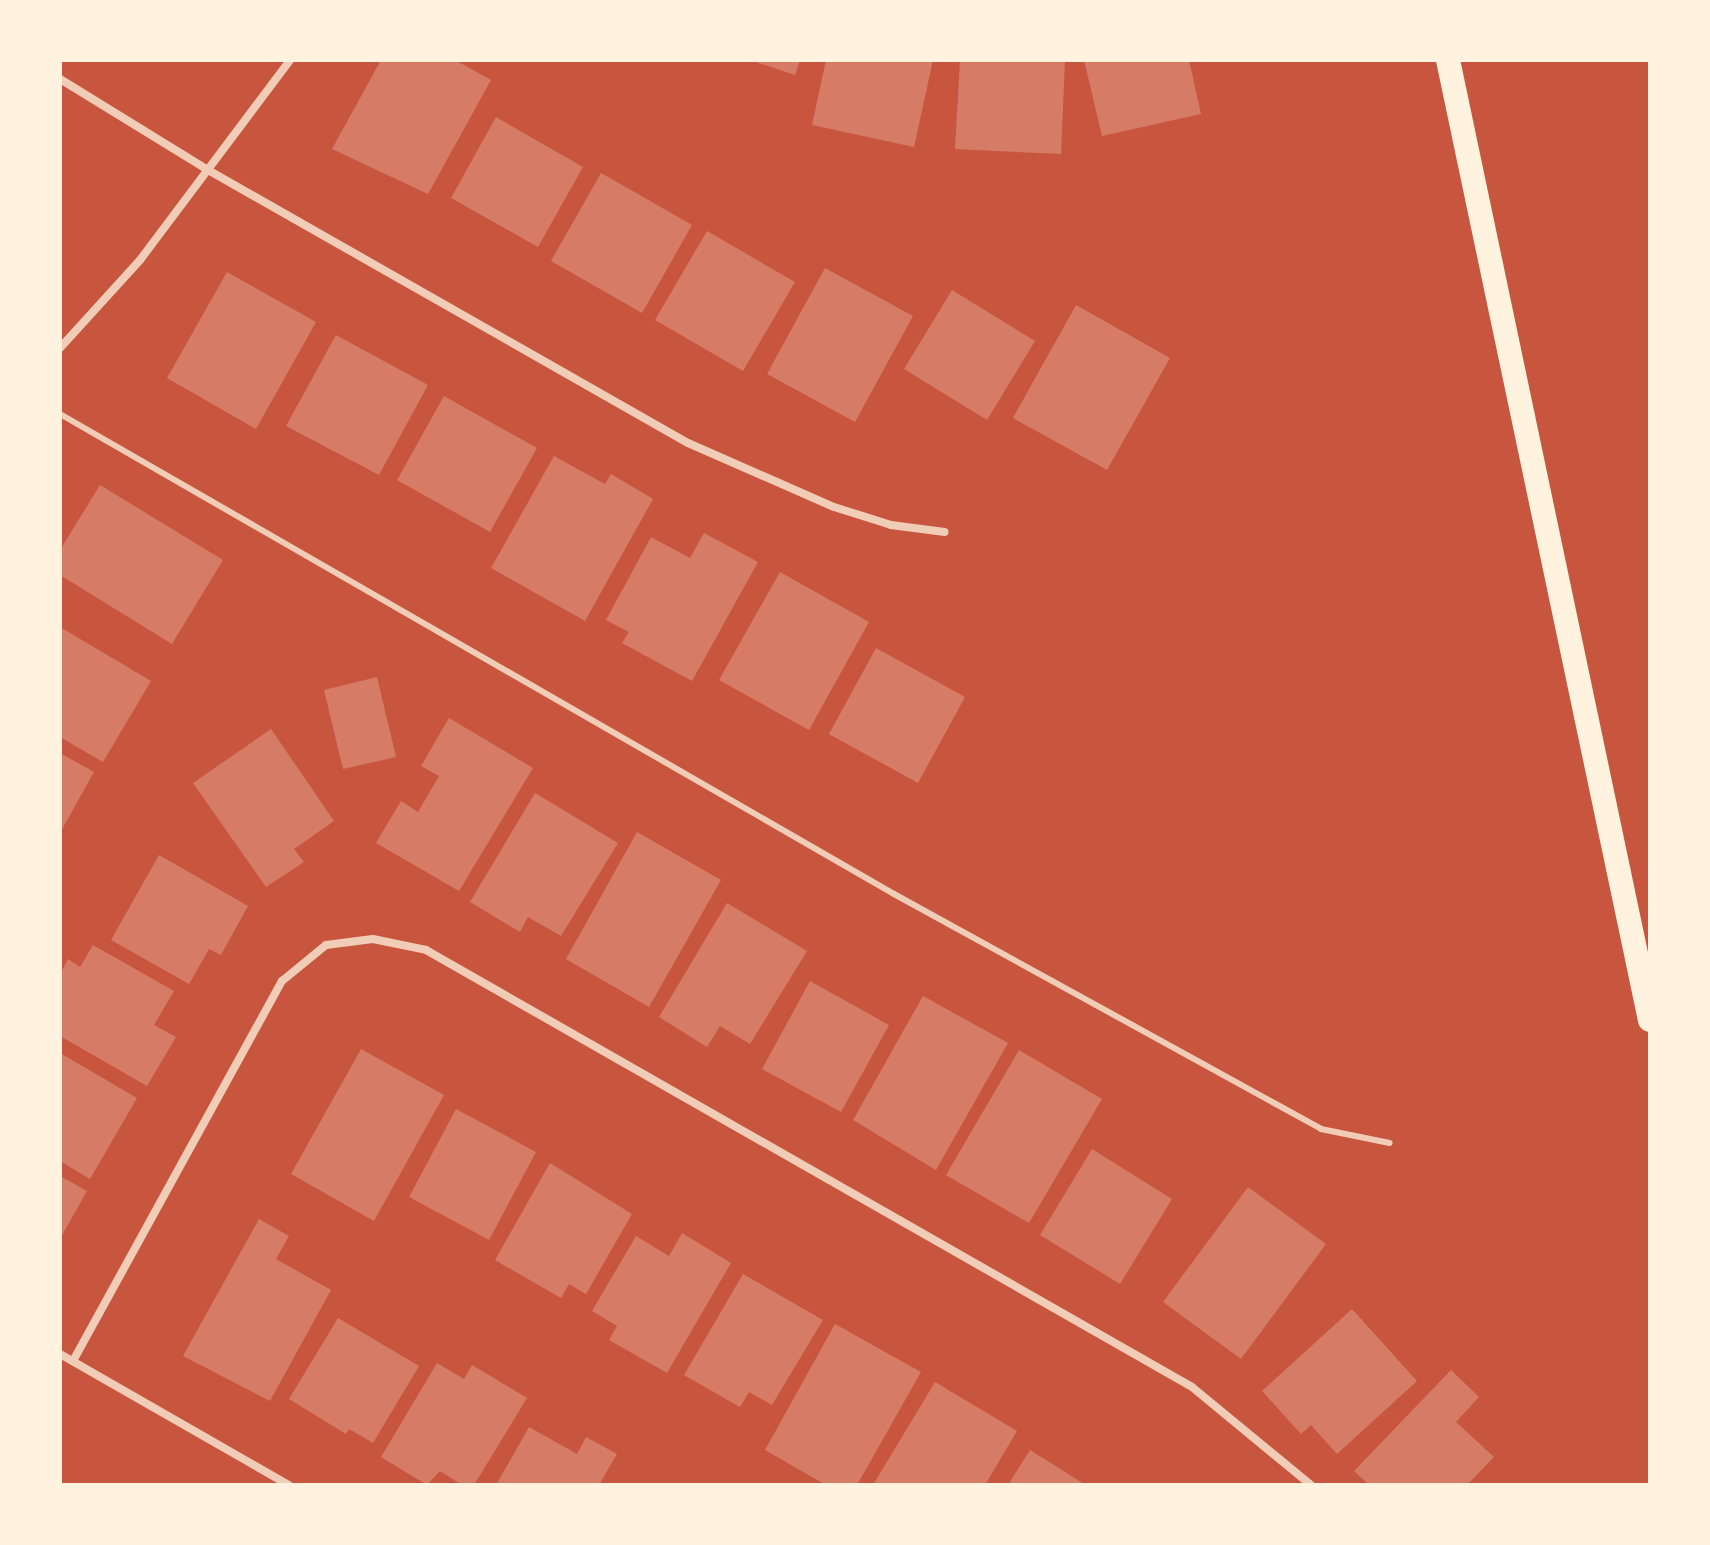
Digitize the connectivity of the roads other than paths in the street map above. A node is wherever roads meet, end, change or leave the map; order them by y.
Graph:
1 (290, 60) edge
2 (1448, 60) edge
3 (60, 79) edge
4 (208, 170) junction
5 (60, 348) edge
6 (60, 414) edge
7 (945, 532) dead end
8 (1650, 1020) edge
9 (1390, 1143) dead end
10 (60, 1354) edge
11 (73, 1361) junction
12 (289, 1485) edge
13 (1311, 1485) edge

1 - 4 street
2 - 8 highway
3 - 4 street
4 - 5 street
4 - 7 street
6 - 9 lane
10 - 11 street
11 - 12 street
11 - 13 street

